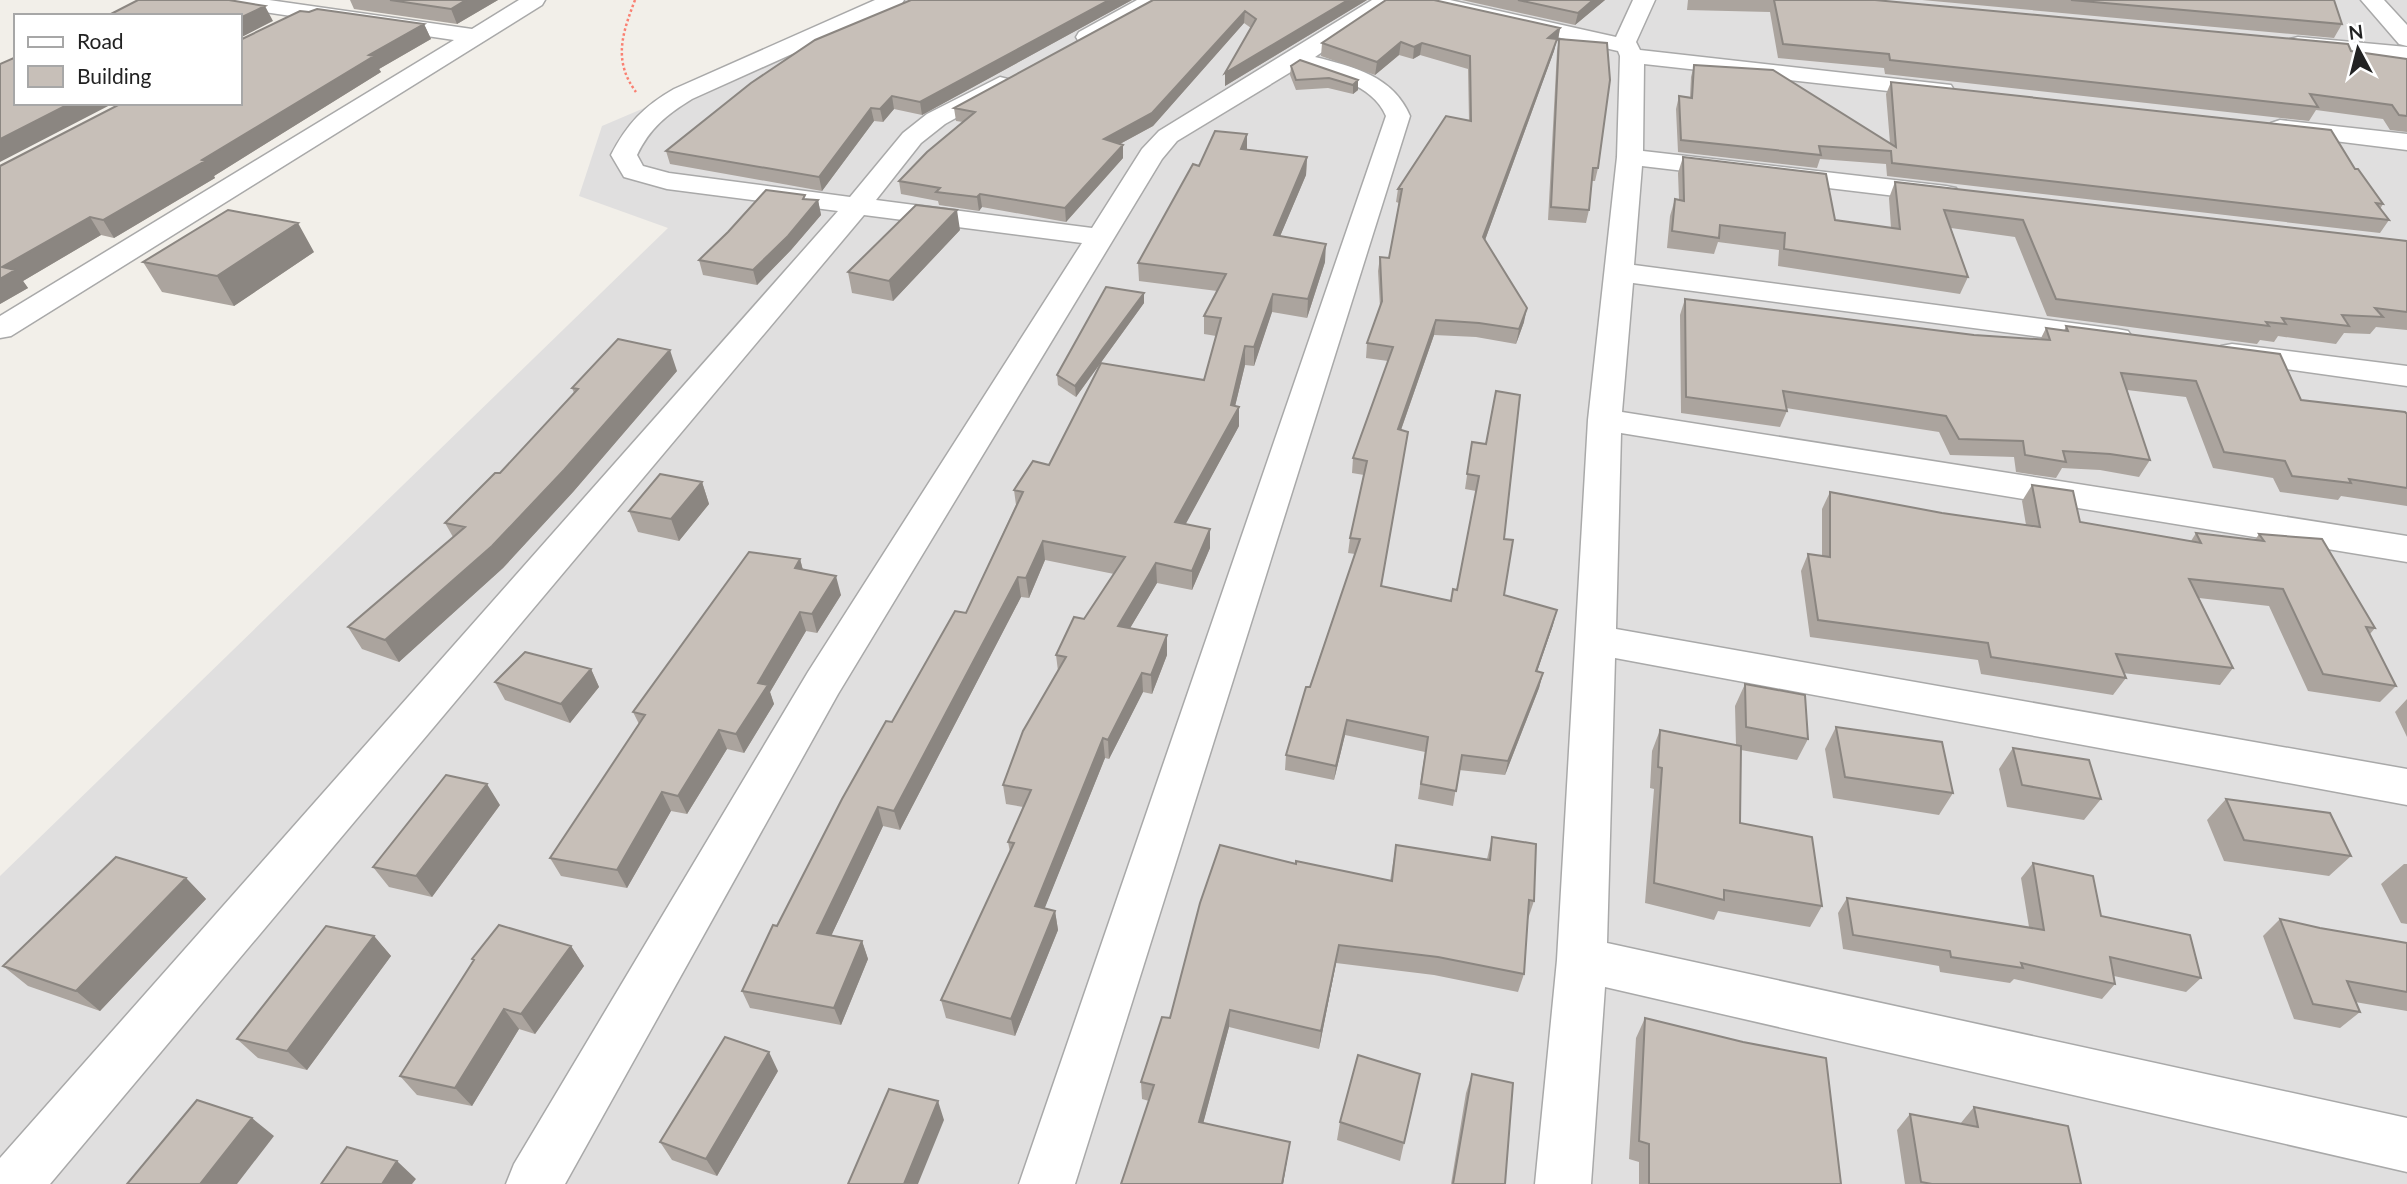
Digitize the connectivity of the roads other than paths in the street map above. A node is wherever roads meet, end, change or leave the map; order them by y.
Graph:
1 (223, 0) edge
2 (334, 0) edge
3 (534, 0) edge
4 (893, 0) edge
5 (1153, 0) edge
6 (1387, 0) edge
7 (1421, 0) edge
8 (1644, 0) edge
9 (2372, 0) edge
10 (312, 12) junction
11 (276, 31) edge
12 (475, 36) junction
13 (2407, 39) edge
14 (2282, 42) edge
15 (1630, 51) junction
16 (2407, 54) edge
17 (1296, 59) junction
18 (1964, 93) edge
19 (2255, 125) edge
20 (2407, 142) edge
21 (1630, 156) junction
22 (1977, 198) edge
23 (858, 205) junction
24 (1099, 237) junction
25 (1618, 272) junction
26 (0, 329) edge
27 (2144, 341) edge
28 (2199, 348) edge
29 (2407, 376) edge
30 (1605, 420) junction
31 (2407, 549) edge
32 (1595, 640) junction
33 (2407, 788) edge
34 (1582, 960) junction
35 (2407, 1145) edge
36 (14, 1184) edge
37 (534, 1184) edge
38 (1047, 1184) edge
39 (1563, 1184) edge

1 - 10 street
2 - 10 street
3 - 12 street
4 - 23 street
5 - 23 street
6 - 17 street
7 - 15 street
8 - 15 street
9 - 13 street
10 - 11 street
10 - 12 street
12 - 26 street
14 - 16 street
15 - 18 street
15 - 21 street
17 - 24 street
17 - 38 street
19 - 20 street
21 - 22 street
21 - 25 street
23 - 24 street
23 - 36 street
24 - 37 street
25 - 27 street
25 - 30 street
28 - 29 street
30 - 31 street
30 - 32 street
32 - 33 street
32 - 34 street
34 - 35 street
34 - 39 street

